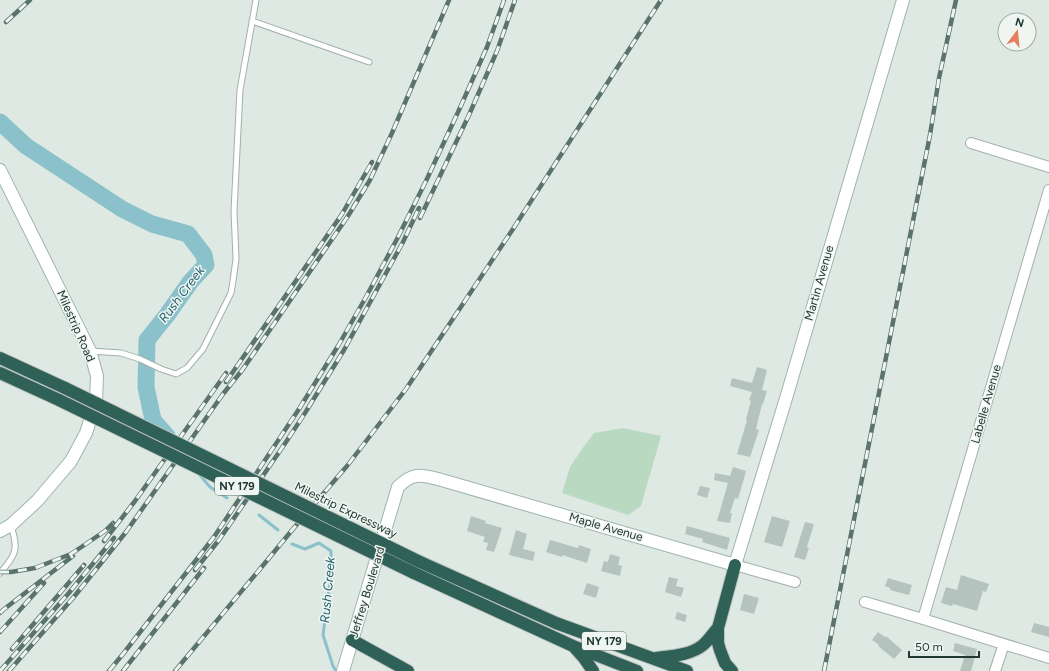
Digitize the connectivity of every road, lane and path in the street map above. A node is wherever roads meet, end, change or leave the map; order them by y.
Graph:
1 (256, 0) edge
2 (902, 0) edge
3 (252, 21) junction
4 (369, 62) dead end
5 (971, 143) dead end
6 (1049, 167) edge
7 (0, 170) edge
8 (1049, 190) edge
9 (90, 351) junction
10 (0, 358) edge
11 (0, 373) edge
12 (416, 475) joint
13 (11, 525) junction
14 (0, 531) edge
15 (735, 565) junction
16 (0, 573) edge
17 (795, 582) dead end
18 (865, 602) dead end
19 (923, 619) junction
20 (718, 628) junction
21 (352, 640) junction
22 (1004, 644) junction
23 (573, 646) junction
24 (652, 658) junction
25 (1049, 658) edge
26 (345, 667) edge
27 (408, 671) edge
28 (593, 671) edge
29 (637, 671) edge
30 (688, 671) edge
31 (732, 671) edge
32 (996, 671) edge

1 - 3 lane
2 - 15 street, Martin Avenue
3 - 4 lane
3 - 9 lane
5 - 6 street
7 - 9 street, Milestrip Road
8 - 19 street, Labelle Avenue
9 - 13 street, Milestrip Road
10 - 24 highway, Milestrip Expressway / NY 179, bridge
11 - 23 highway, NY 179, bridge
12 - 15 street, Maple Avenue
12 - 21 street, Jeffrey Boulevard
13 - 14 street, Milestrip Road
13 - 16 lane
15 - 17 street, Maple Avenue
15 - 20 highway
18 - 19 street
19 - 22 street
20 - 24 highway
20 - 31 highway
21 - 26 street, Jeffrey Boulevard
21 - 27 highway
22 - 25 street
22 - 32 street
23 - 28 highway
23 - 29 highway, NY 179
24 - 30 highway, Milestrip Expressway / NY 179

